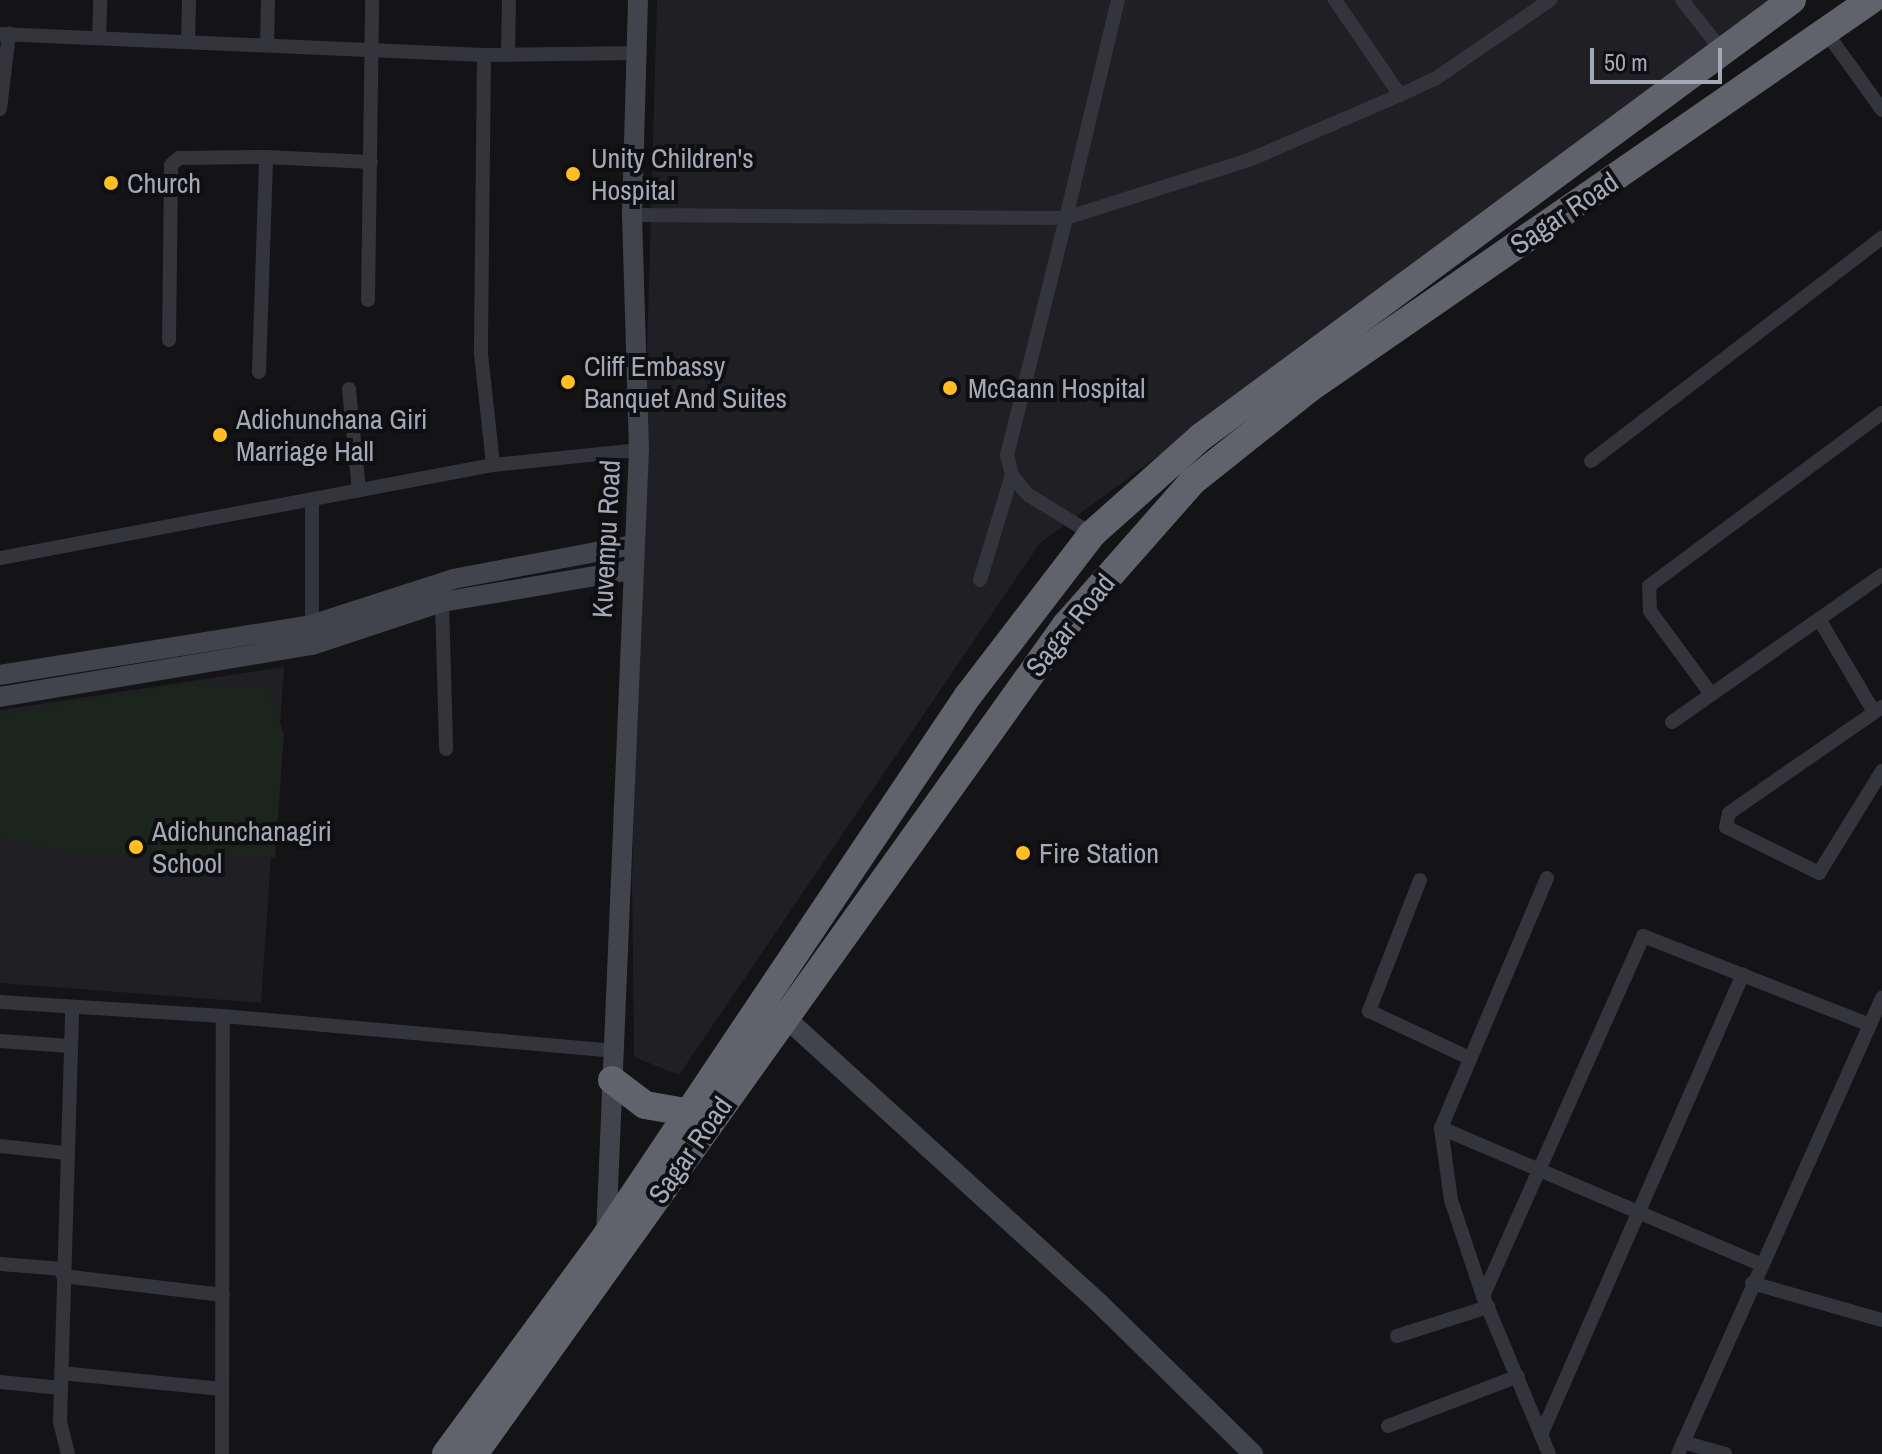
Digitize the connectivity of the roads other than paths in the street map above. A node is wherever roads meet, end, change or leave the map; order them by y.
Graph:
1 (100, 0) edge
2 (189, 0) edge
3 (268, 0) edge
4 (372, 0) edge
5 (509, 0) edge
6 (638, 0) edge
7 (1118, 0) edge
8 (1335, 0) edge
9 (1550, 0) edge
10 (1682, 0) edge
11 (1792, 0) edge
12 (1871, 0) edge
13 (1826, 32) junction
14 (4, 34) edge
15 (99, 38) junction
16 (188, 42) junction
17 (267, 45) junction
18 (372, 50) junction
19 (638, 53) junction
20 (1724, 53) junction
21 (484, 55) junction
22 (508, 55) junction
23 (1400, 95) junction
24 (0, 109) edge
25 (1882, 110) edge
26 (266, 157) junction
27 (371, 162) junction
28 (632, 215) junction
29 (1066, 218) junction
30 (1882, 238) edge
31 (368, 300) dead end
32 (169, 340) dead end
33 (259, 372) dead end
34 (349, 389) dead end
35 (1882, 413) edge
36 (639, 450) junction
37 (1591, 461) dead end
38 (493, 465) junction
39 (1012, 475) junction
40 (359, 491) junction
41 (312, 502) junction
42 (1092, 534) junction
43 (633, 545) junction
44 (0, 558) edge
45 (631, 570) junction
46 (1882, 575) edge
47 (980, 580) dead end
48 (442, 602) junction
49 (1819, 619) junction
50 (312, 635) junction
51 (0, 675) edge
52 (1711, 694) junction
53 (0, 697) edge
54 (1878, 709) edge
55 (1672, 722) dead end
56 (446, 749) dead end
57 (1882, 771) edge
58 (1547, 878) dead end
59 (1420, 880) dead end
60 (1743, 974) junction
61 (1882, 998) edge
62 (0, 1002) edge
63 (72, 1007) junction
64 (774, 1007) junction
65 (223, 1016) junction
66 (1870, 1025) junction
67 (0, 1041) edge
68 (70, 1046) junction
69 (613, 1051) junction
70 (1467, 1057) junction
71 (612, 1080) junction
72 (685, 1112) junction
73 (1441, 1128) junction
74 (0, 1146) edge
75 (65, 1153) junction
76 (1542, 1168) junction
77 (1638, 1210) junction
78 (606, 1236) junction
79 (0, 1264) edge
80 (1760, 1264) junction
81 (608, 1268) junction
82 (63, 1273) junction
83 (1752, 1283) junction
84 (223, 1295) junction
85 (1486, 1301) junction
86 (1882, 1320) edge
87 (1397, 1336) dead end
88 (1518, 1376) junction
89 (61, 1381) junction
90 (0, 1382) edge
91 (222, 1389) junction
92 (1388, 1426) dead end
93 (1541, 1435) junction
94 (1680, 1448) edge
95 (68, 1454) edge
96 (222, 1454) edge
97 (446, 1454) edge
98 (474, 1454) edge
99 (1253, 1454) edge
100 (1549, 1454) edge
101 (1725, 1454) edge

1 - 15 street
2 - 16 street
3 - 17 street
4 - 18 street
5 - 22 street
6 - 19 main road, Kuvempu Road
7 - 29 street
8 - 23 street
9 - 23 street
10 - 20 street
11 - 20 highway, Sagar Road
12 - 13 highway, Sagar Road
13 - 25 street
13 - 64 highway, Sagar Road
14 - 15 street
14 - 24 street
15 - 16 street
16 - 17 street
17 - 18 street
18 - 21 street
18 - 27 street
19 - 22 street
19 - 28 main road, Kuvempu Road
20 - 42 highway, Sagar Road
21 - 22 street
21 - 38 street
23 - 29 street
26 - 27 street
26 - 32 street
26 - 33 street
27 - 31 street
28 - 29 street
28 - 36 main road, Kuvempu Road
29 - 39 street
30 - 37 street
34 - 40 street
35 - 52 street
36 - 38 street
36 - 43 main road, Kuvempu Road
38 - 40 street
39 - 42 street
39 - 47 street
40 - 41 street
41 - 44 street
41 - 50 street
42 - 64 highway, Sagar Road
43 - 45 main road, Kuvempu Road
43 - 50 main road
45 - 48 main road
45 - 69 main road, Kuvempu Road
46 - 49 street
48 - 50 main road
48 - 56 street
49 - 52 street
49 - 54 street
50 - 51 main road
50 - 53 main road
52 - 55 street
54 - 57 street
58 - 70 street
59 - 70 street
60 - 66 street
60 - 76 street
60 - 77 street
61 - 66 street
62 - 63 street
63 - 65 street
63 - 68 street
64 - 72 highway, Sagar Road
64 - 81 highway, Sagar Road
64 - 99 main road
65 - 69 street
65 - 84 street
66 - 80 street
67 - 68 street
68 - 75 street
69 - 71 main road, Kuvempu Road
70 - 73 street
71 - 72 highway
71 - 78 main road, Kuvempu Road
72 - 78 highway, Sagar Road
73 - 76 street
73 - 85 street
74 - 75 street
75 - 82 street
76 - 77 street
76 - 85 street
77 - 80 street
77 - 93 street
78 - 81 main road, Kuvempu Road
78 - 97 highway, Sagar Road
79 - 82 street
80 - 83 street
81 - 98 highway, Sagar Road
82 - 84 street
82 - 89 street
83 - 86 street
83 - 94 street
84 - 91 street
85 - 87 street
85 - 88 street
88 - 92 street
88 - 93 street
89 - 90 street
89 - 91 street
89 - 95 street
91 - 96 street
93 - 100 street
94 - 101 street

